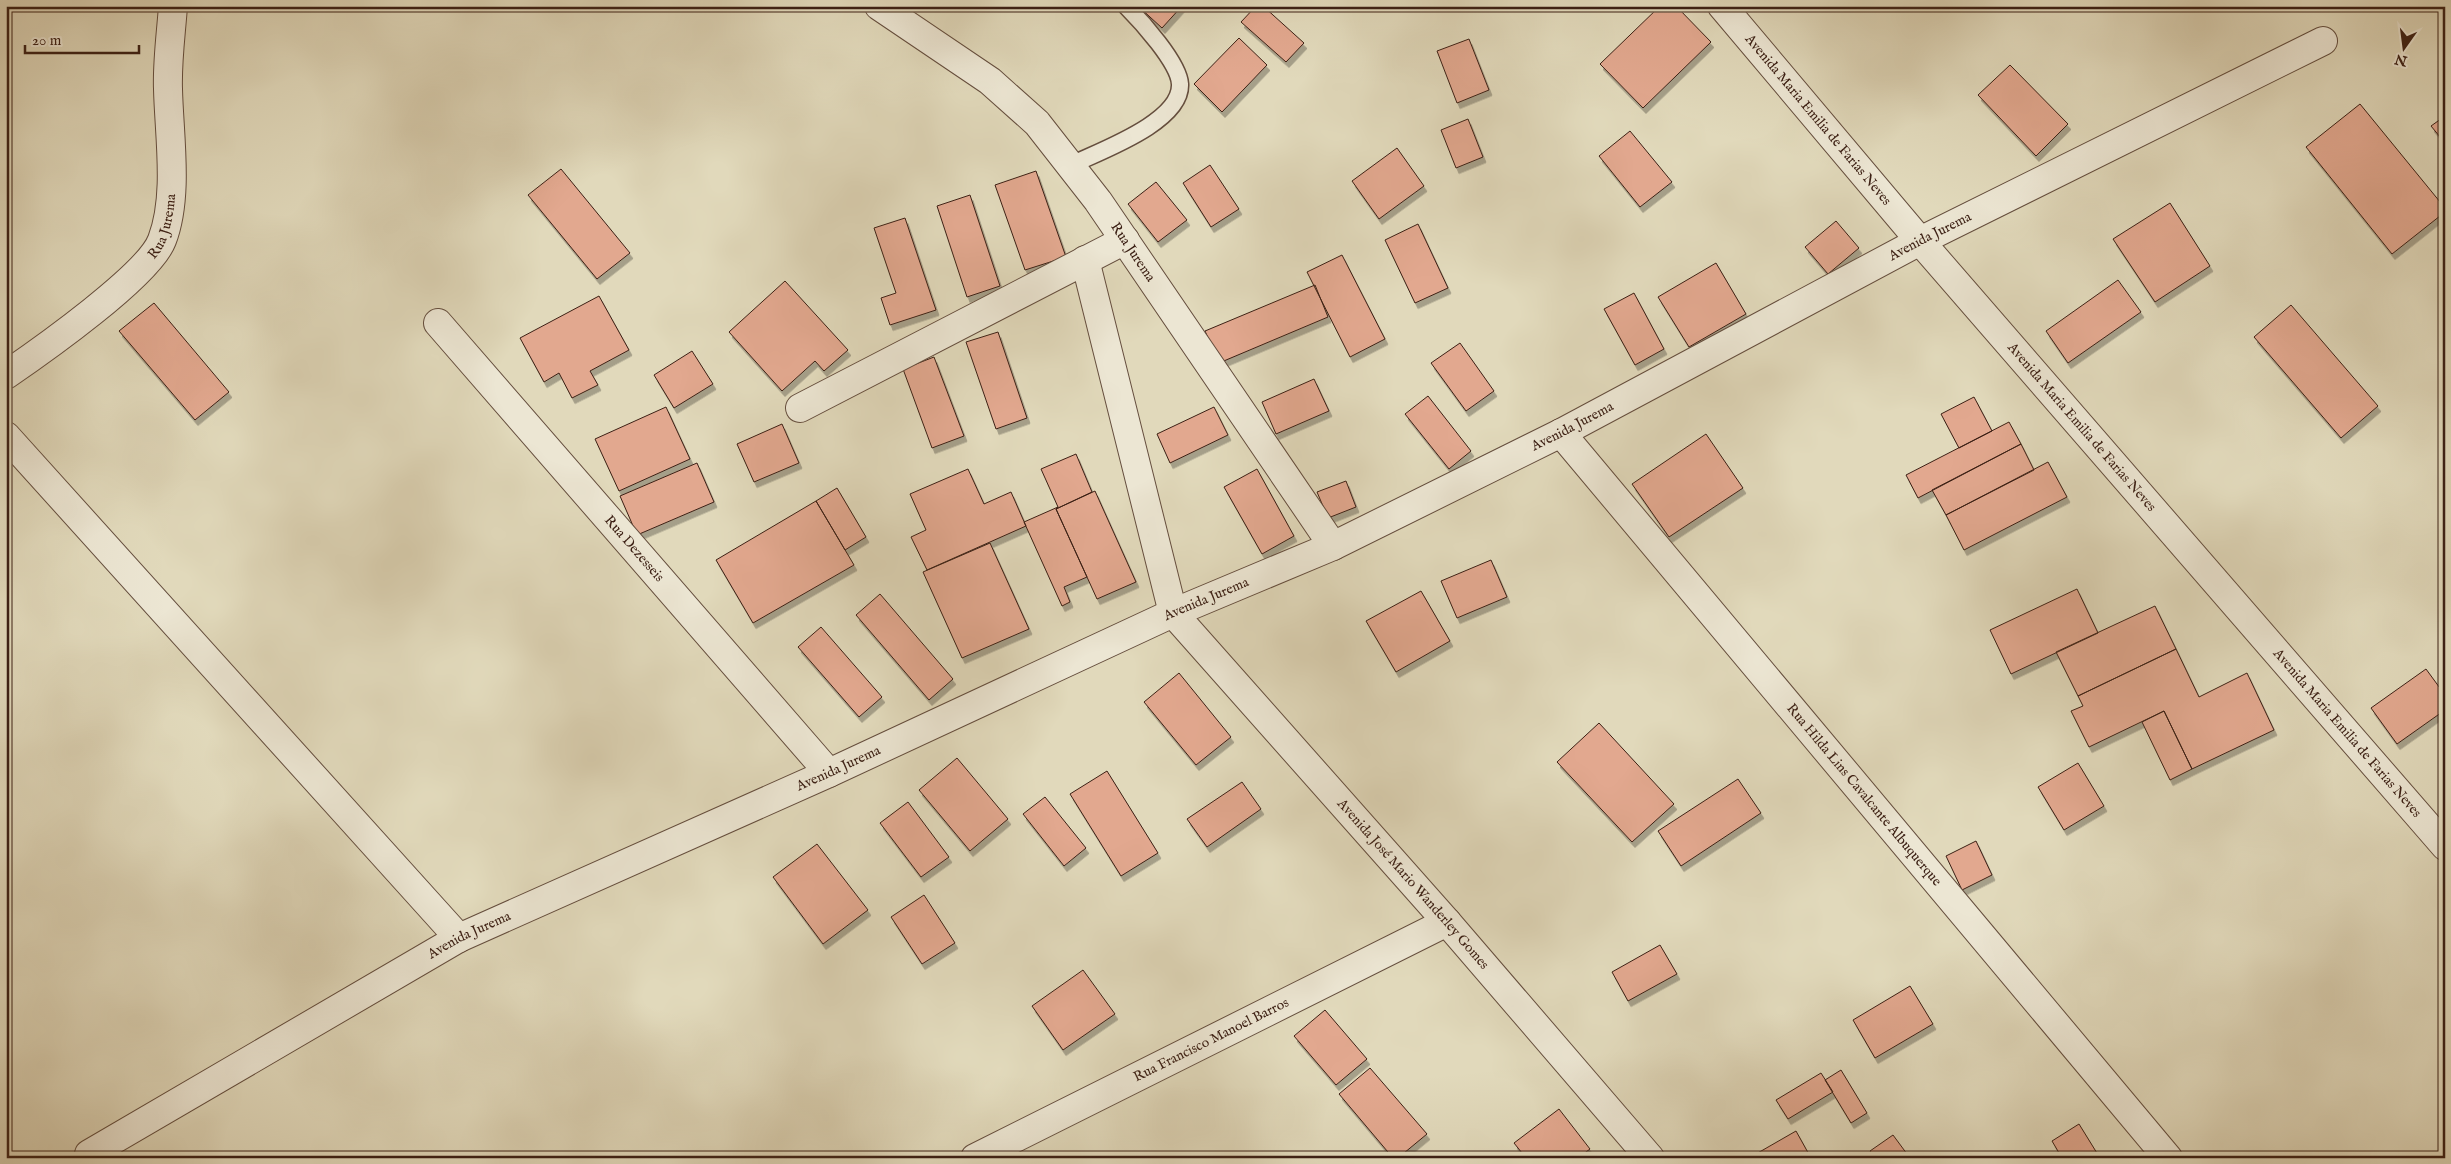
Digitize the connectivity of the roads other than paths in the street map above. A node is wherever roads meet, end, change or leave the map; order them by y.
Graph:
1 (173, 6) edge
2 (880, 6) edge
3 (1126, 6) edge
4 (1722, 6) edge
5 (2323, 41) dead end
6 (1071, 165) junction
7 (1125, 240) junction
8 (1920, 241) junction
9 (1085, 260) junction
10 (438, 323) dead end
11 (6, 375) edge
12 (800, 408) dead end
13 (1561, 433) junction
14 (6, 436) edge
15 (1333, 546) junction
16 (1173, 613) junction
17 (829, 773) junction
18 (2445, 846) edge
19 (1447, 922) junction
20 (459, 938) junction
21 (89, 1154) dead end
22 (974, 1158) edge
23 (1650, 1158) edge
24 (2168, 1158) edge

1 - 11 street, Rua Jurema
2 - 6 street, Rua Jurema
3 - 6 lane
4 - 8 street, Avenida Maria Emilia de Farias Neves
5 - 8 street, Avenida Jurema
6 - 7 street, Rua Jurema
7 - 9 street
7 - 15 street, Rua Jurema
8 - 13 street, Avenida Jurema
8 - 18 street, Avenida Maria Emilia de Farias Neves
9 - 12 street
9 - 16 street
10 - 17 street, Rua Dezesseis
13 - 15 street, Avenida Jurema
13 - 24 street, Rua Hilda Lins Cavalcante Albuquerque
14 - 20 street
15 - 16 street, Avenida Jurema
16 - 17 street, Avenida Jurema
16 - 19 street, Avenida José Mario Wanderley Gomes
17 - 20 street, Avenida Jurema
19 - 22 street, Rua Francisco Manoel Barros
19 - 23 street, Avenida José Mario Wanderley Gomes
20 - 21 street, Avenida Jurema

